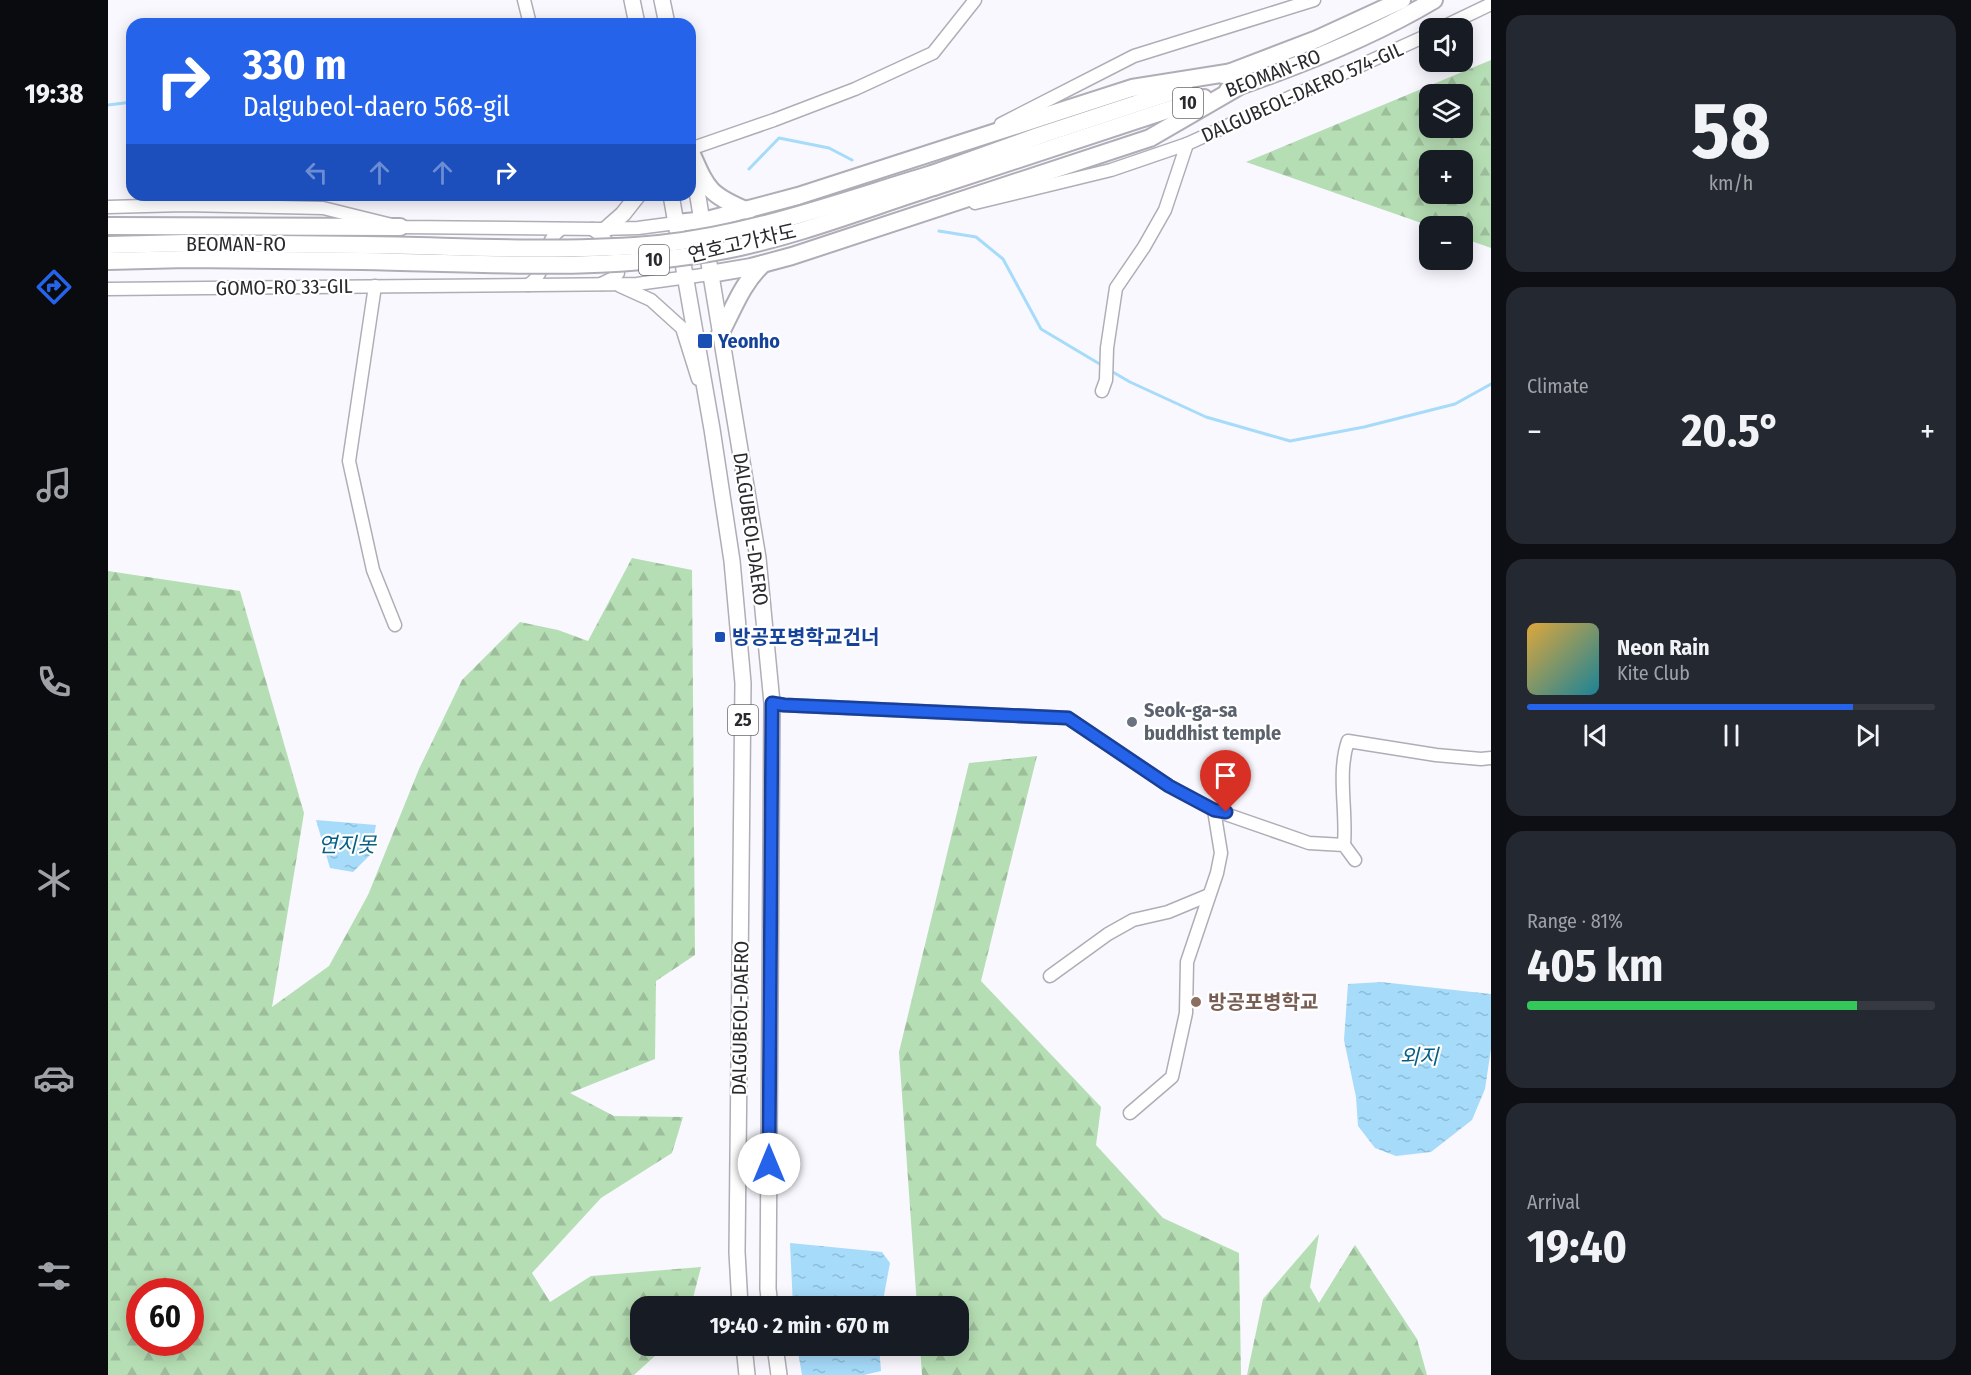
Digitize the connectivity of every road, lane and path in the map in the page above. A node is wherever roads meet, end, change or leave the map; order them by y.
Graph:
1 (524, 0) edge
2 (632, 0) edge
3 (662, 0) edge
4 (975, 0) edge
5 (1314, 0) edge
6 (1402, 0) edge
7 (1442, 0) edge
8 (1428, 4) edge
9 (1491, 4) edge
10 (528, 18) edge
11 (636, 18) edge
12 (666, 18) edge
13 (1462, 18) edge
14 (1419, 39) edge
15 (1235, 79) junction
16 (969, 141) junction
17 (1187, 144) junction
18 (696, 148) edge
19 (696, 164) edge
20 (933, 180) joint
21 (696, 189) edge
22 (633, 201) edge
23 (671, 201) edge
24 (108, 207) edge
25 (748, 211) junction
26 (909, 218) junction
27 (701, 221) junction
28 (676, 223) junction
29 (108, 226) edge
30 (400, 227) junction
31 (561, 229) junction
32 (599, 229) junction
33 (108, 245) edge
34 (363, 253) junction
35 (108, 261) edge
36 (763, 263) junction
37 (710, 274) junction
38 (686, 277) junction
39 (108, 282) edge
40 (600, 284) junction
41 (616, 284) junction
42 (528, 285) junction
43 (254, 286) junction
44 (375, 286) junction
45 (108, 289) edge
46 (720, 334) junction
47 (1104, 385) dead end
48 (712, 429) junction
49 (395, 625) dead end
50 (772, 703) junction
51 (1491, 758) edge
52 (1214, 810) junction
53 (1344, 845) junction
54 (1355, 860) dead end
55 (1209, 895) junction
56 (1050, 976) dead end
57 (1130, 1113) dead end
58 (739, 1296) edge
59 (769, 1296) edge
60 (745, 1356) edge
61 (776, 1356) edge
62 (747, 1375) edge
63 (779, 1375) edge

1 - 10 street
2 - 11 main road
3 - 12 main road
4 - 18 street
5 - 16 street
6 - 15 highway, BEOMAN-RO / 10
7 - 8 highway, BEOMAN-RO
8 - 15 highway, BEOMAN-RO / 10
9 - 13 street
14 - 17 street, DALGUBEOL-DAERO 574-GIL
15 - 16 highway
15 - 20 highway, BEOMAN-RO / 10
15 - 26 highway
16 - 25 highway
17 - 26 street
17 - 47 street, DALGUBEOL-DAERO 574-GIL
19 - 25 highway
20 - 34 highway, 연호고가차도 / 10, bridge
21 - 27 main road, DALGUBEOL-DAERO / 25
22 - 32 main road
23 - 28 main road, DALGUBEOL-DAERO / 25
24 - 30 street
25 - 27 highway
26 - 36 highway
27 - 28 highway
27 - 37 main road, DALGUBEOL-DAERO / 25
28 - 32 street
28 - 38 main road, DALGUBEOL-DAERO / 25
29 - 30 highway
30 - 31 street
31 - 32 street
31 - 42 street
32 - 40 street
33 - 34 highway, BEOMAN-RO / 10
34 - 35 highway, BEOMAN-RO / 10
36 - 37 highway
36 - 46 highway
37 - 38 street, GOMO-RO 33-GIL
37 - 46 main road, DALGUBEOL-DAERO / 25
38 - 41 street, GOMO-RO 33-GIL
38 - 48 main road, DALGUBEOL-DAERO / 25
39 - 43 street
40 - 41 street, GOMO-RO 33-GIL
40 - 42 street, GOMO-RO 33-GIL
41 - 48 street
42 - 44 street, GOMO-RO 33-GIL
43 - 44 street, GOMO-RO 33-GIL
43 - 45 street, GOMO-RO 33-GIL
44 - 49 street
46 - 50 main road, DALGUBEOL-DAERO / 25
48 - 58 main road, DALGUBEOL-DAERO / 25
50 - 52 street
50 - 59 main road, DALGUBEOL-DAERO / 25
51 - 53 street
52 - 53 street
52 - 55 street
53 - 54 street
55 - 56 street
55 - 57 street
60 - 62 main road
61 - 63 main road

